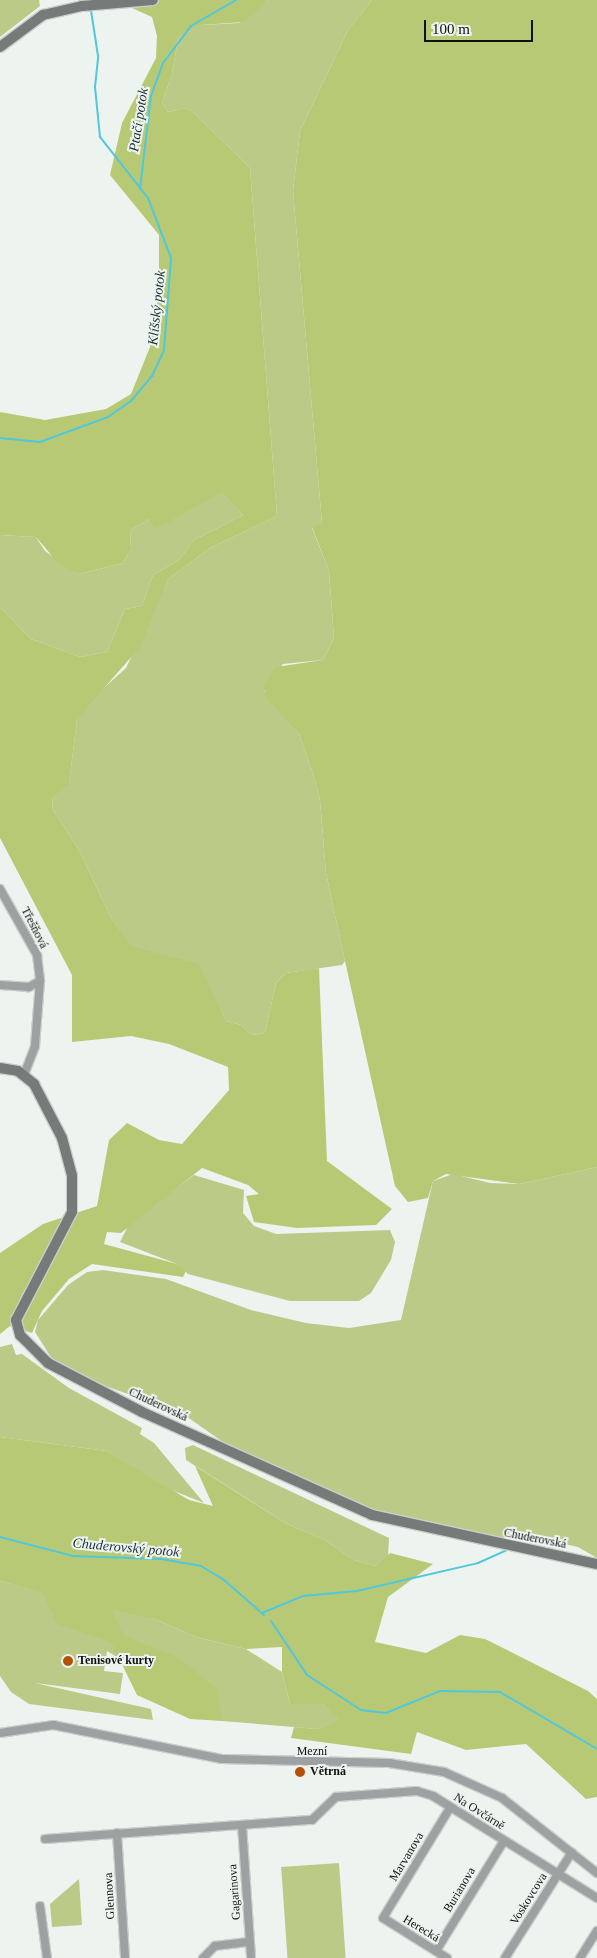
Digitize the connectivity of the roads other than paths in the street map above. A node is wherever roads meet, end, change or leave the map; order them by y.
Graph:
1 (153, 0) edge
2 (0, 46) edge
3 (0, 889) edge
4 (40, 981) junction
5 (0, 985) edge
6 (0, 1068) edge
7 (24, 1074) junction
8 (597, 1564) edge
9 (0, 1733) edge
10 (450, 1808) junction
11 (242, 1825) junction
12 (117, 1833) junction
13 (44, 1838) dead end
14 (504, 1841) junction
15 (572, 1852) junction
16 (558, 1873) junction
17 (597, 1873) edge
18 (597, 1898) edge
19 (40, 1906) dead end
20 (383, 1918) joint
21 (597, 1931) edge
22 (250, 1942) junction
23 (436, 1951) junction
24 (47, 1958) edge
25 (125, 1958) edge
26 (203, 1958) edge
27 (251, 1958) edge
28 (447, 1958) edge
29 (505, 1958) edge
30 (580, 1958) edge

1 - 2 street
3 - 4 street, Třešňová
4 - 5 street
4 - 7 street, Třešňová
6 - 7 street
7 - 8 street, Chuderovská
9 - 15 street, Mezní
10 - 11 street, Na Ovčárně
10 - 14 street, Na Ovčárně
10 - 20 street, Marvanova
11 - 12 street
11 - 22 street, Gagarinova
12 - 13 street
12 - 25 street, Glennova
14 - 16 street, Na Ovčárně
14 - 23 street, Burianova
15 - 16 street, Voskovcova
15 - 17 street, Mezní
16 - 18 street, Na Ovčárně
16 - 29 street, Voskovcova
19 - 24 street
20 - 23 street, Herecká
21 - 30 street
22 - 26 street
22 - 27 street, Gagarinova
23 - 28 street, Herecká

